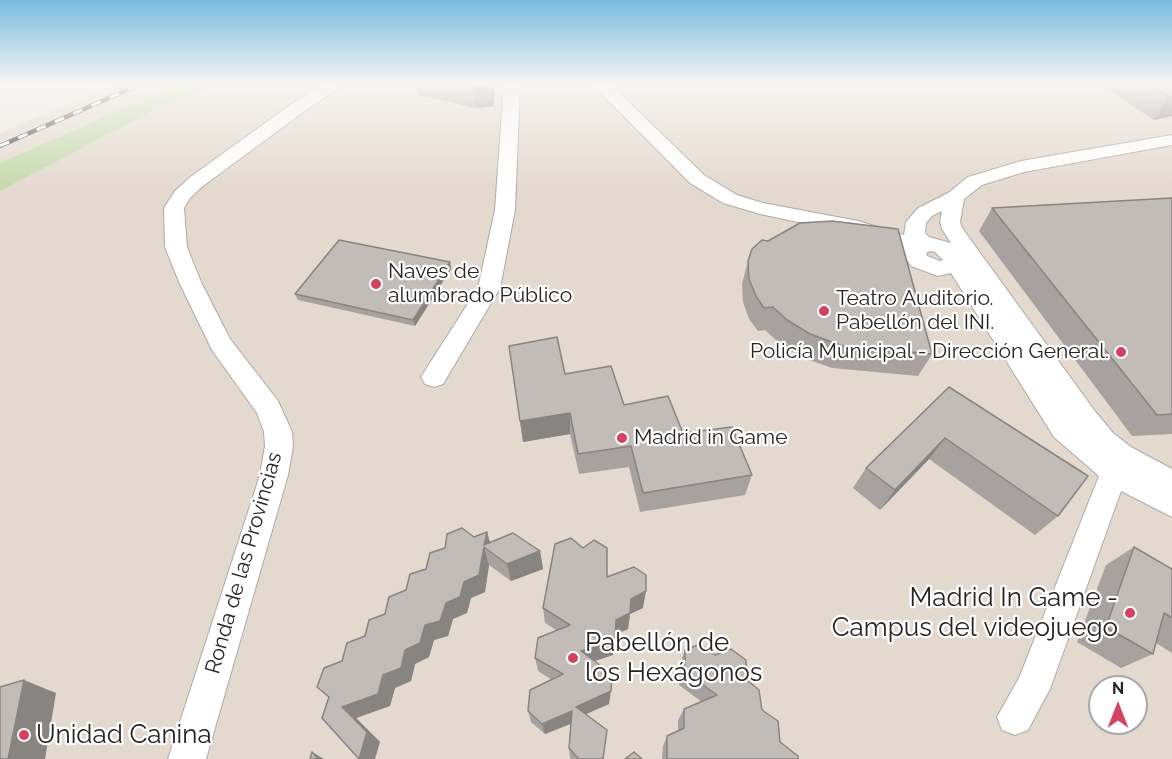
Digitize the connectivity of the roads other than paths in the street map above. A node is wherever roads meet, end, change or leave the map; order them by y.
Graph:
1 (283, 118) edge
2 (510, 118) edge
3 (635, 118) edge
4 (1172, 140) edge
5 (956, 197) junction
6 (921, 245) junction
7 (434, 377) dead end
8 (1116, 473) junction
9 (1172, 483) edge
10 (1172, 504) edge
11 (1015, 717) dead end
12 (187, 759) edge

1 - 12 street, Ronda de las Provincias
2 - 7 street
3 - 6 street
4 - 5 street
5 - 6 street
5 - 9 street
6 - 8 street
8 - 10 street
8 - 11 street

